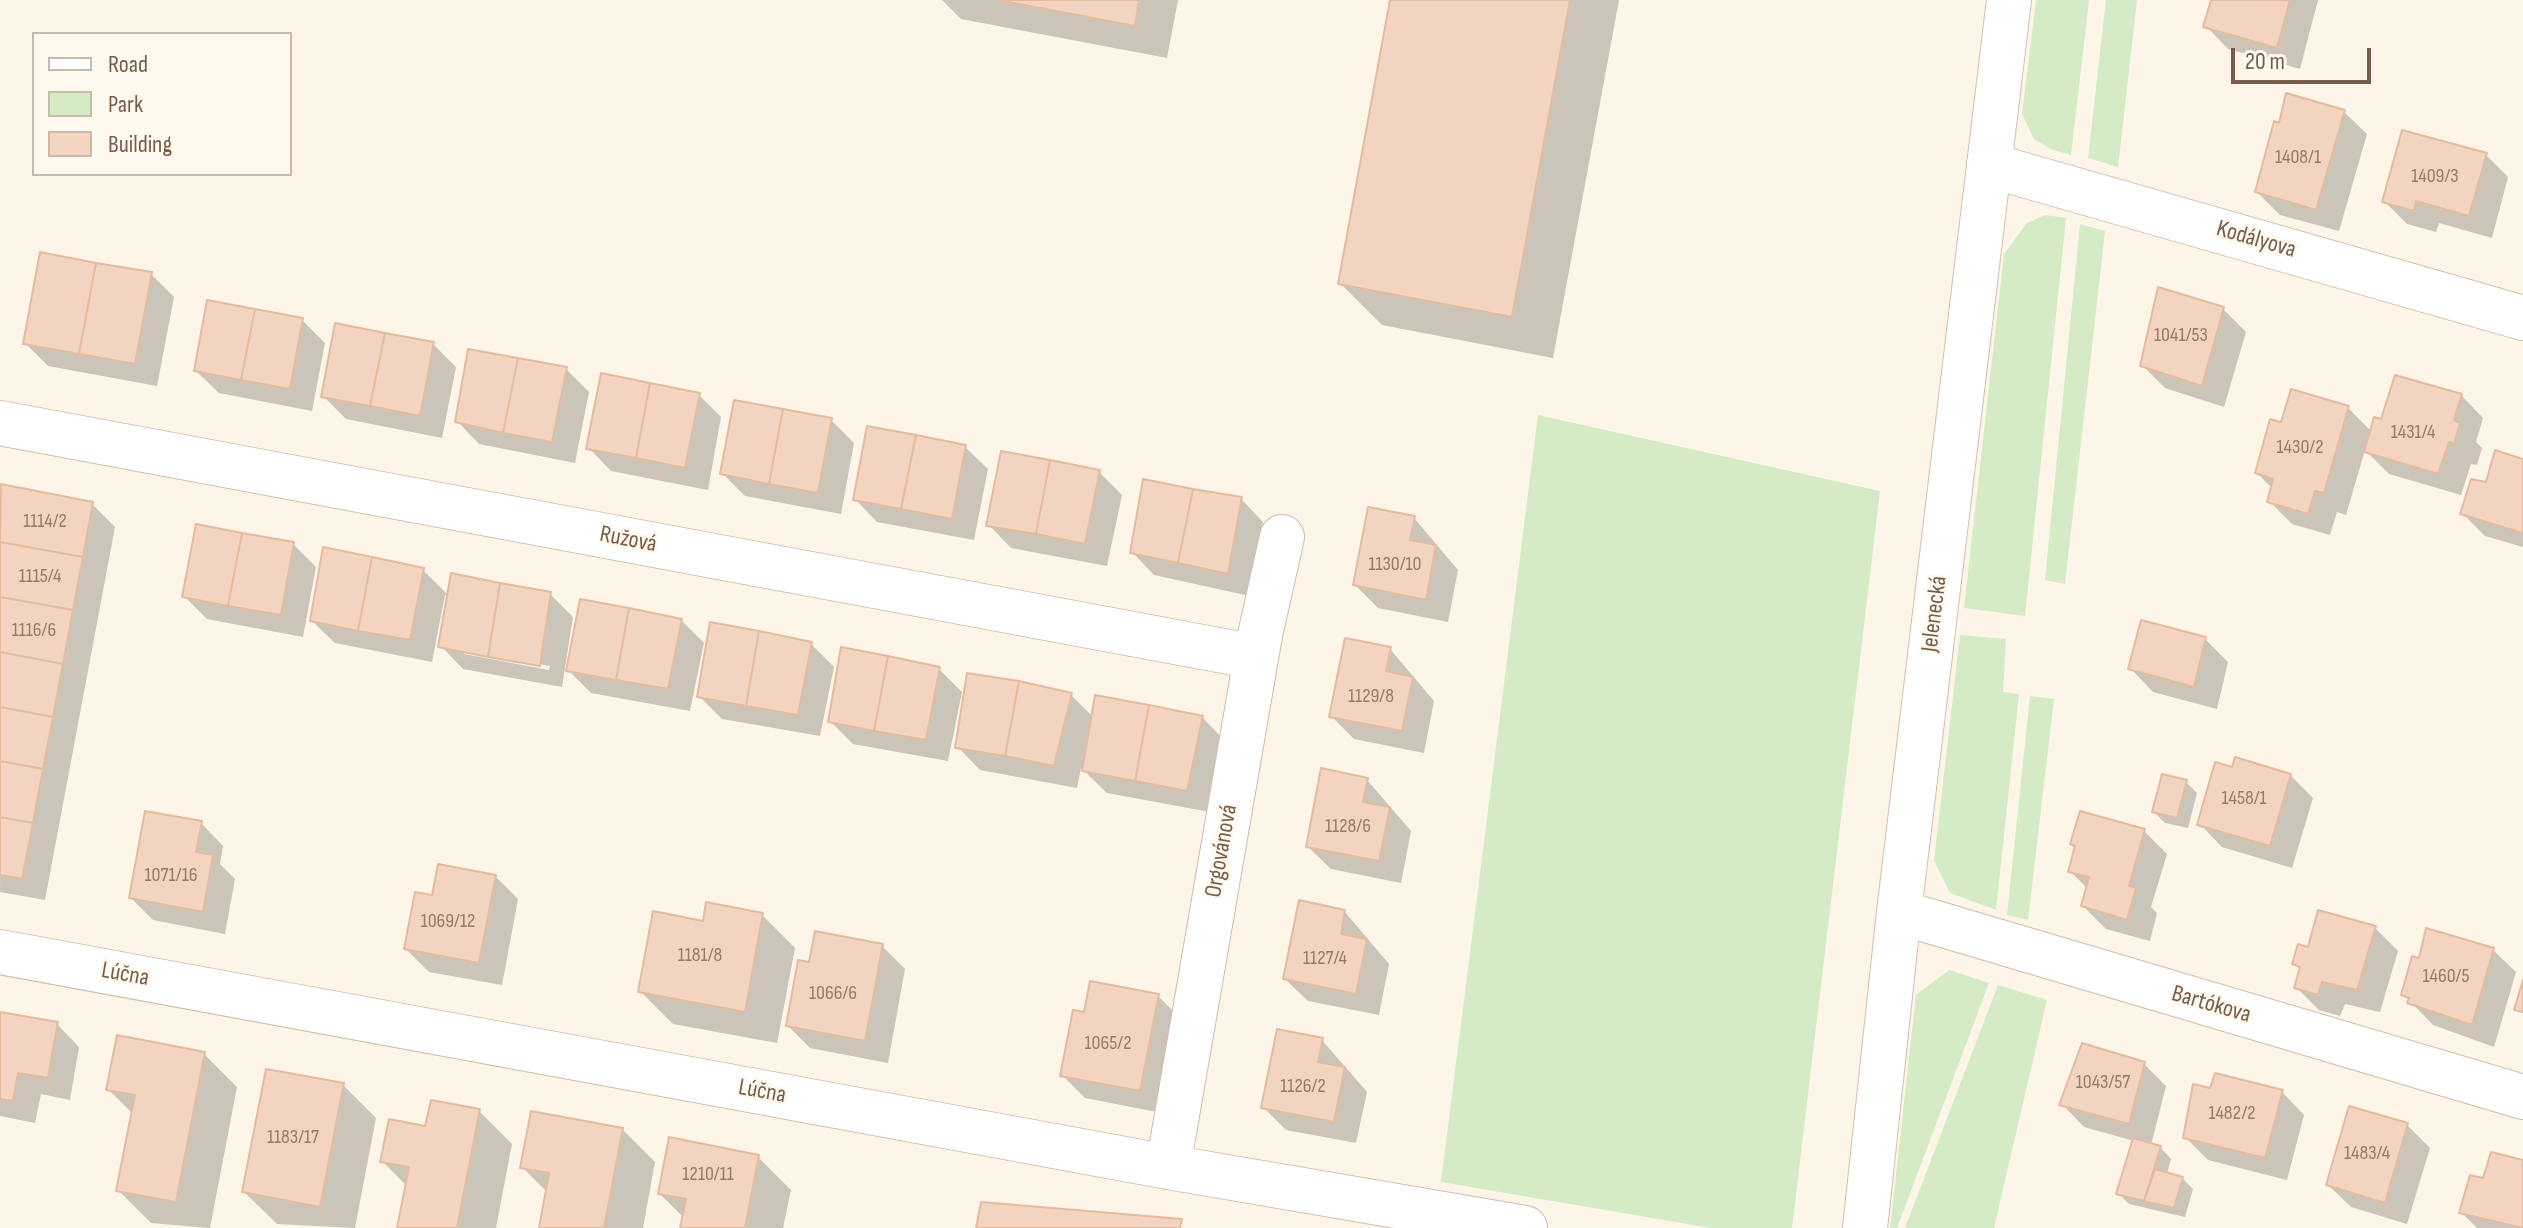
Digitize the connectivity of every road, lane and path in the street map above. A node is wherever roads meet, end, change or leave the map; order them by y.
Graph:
1 (2009, 0) edge
2 (1989, 165) junction
3 (2523, 318) edge
4 (0, 423) edge
5 (1282, 537) dead end
6 (1256, 657) junction
7 (1899, 912) junction
8 (0, 952) edge
9 (2523, 1097) edge
10 (1168, 1167) junction
11 (1525, 1228) edge
12 (1865, 1228) edge

1 - 2 street, Jelenecká
2 - 3 street, Kodályova
2 - 7 street, Jelenecká
4 - 6 street, Ružová
5 - 6 street, Orgovánová
6 - 10 street, Orgovánová
7 - 9 street, Bartókova
7 - 12 street, Jelenecká
8 - 10 street, Lúčna
10 - 11 street, Lúčna

